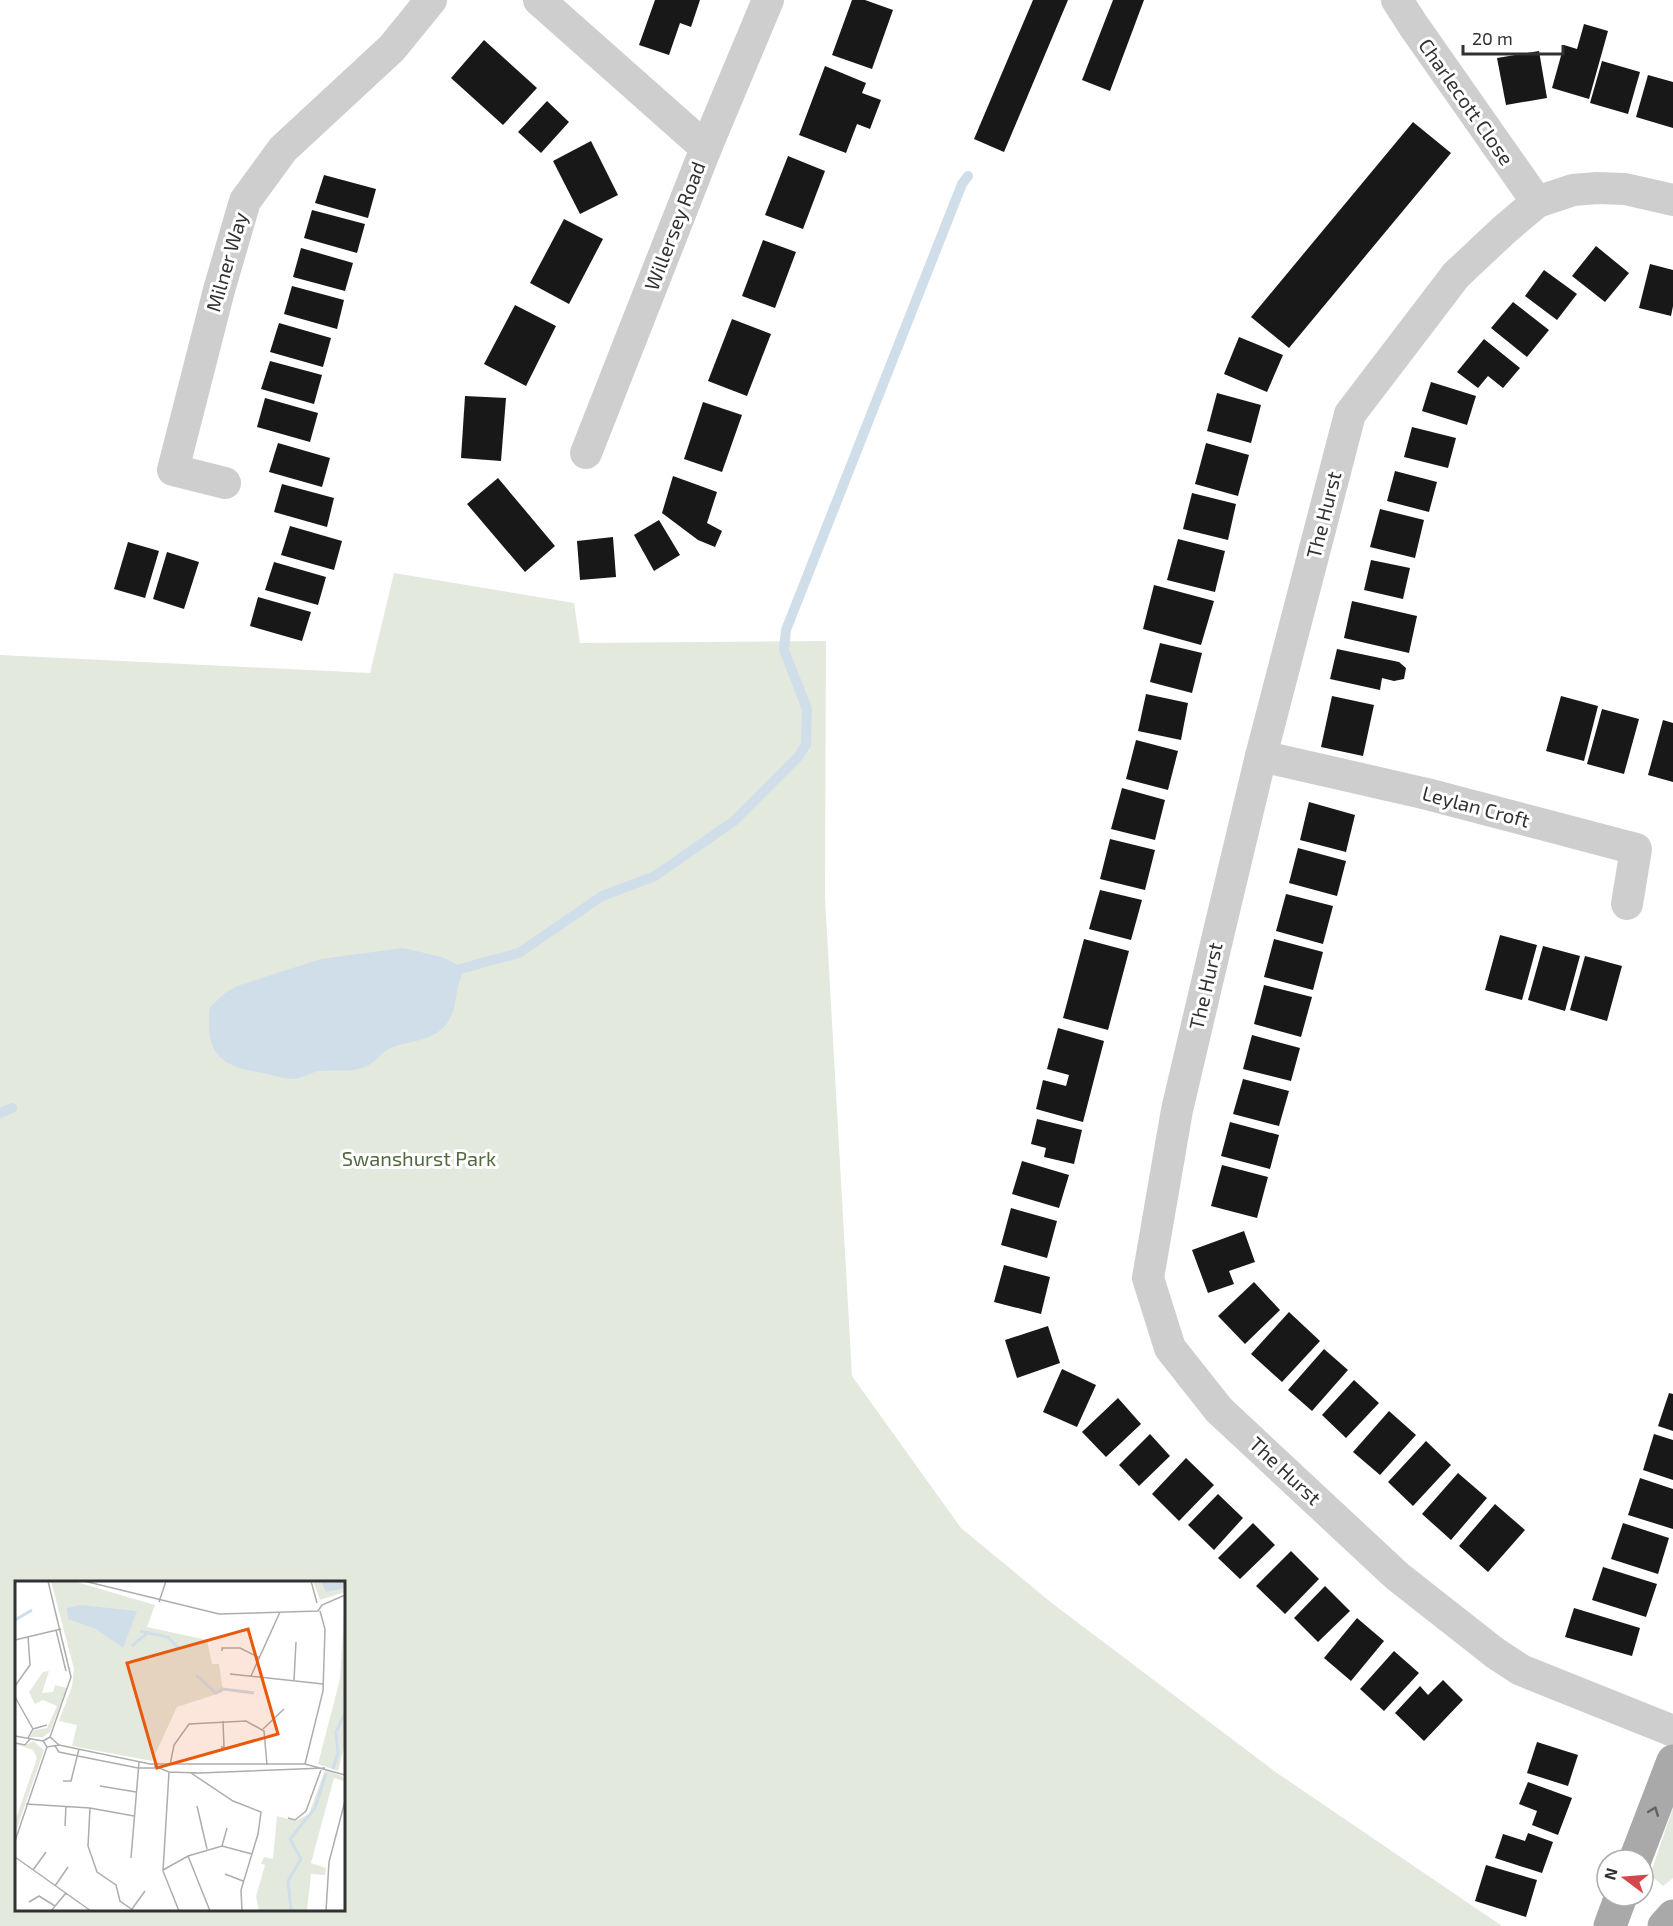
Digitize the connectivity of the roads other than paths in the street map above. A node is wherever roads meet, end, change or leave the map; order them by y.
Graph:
1 (431, 0) edge
2 (539, 0) edge
3 (768, 0) edge
4 (1397, 0) edge
5 (706, 148) junction
6 (1673, 200) edge
7 (1537, 202) junction
8 (586, 453) dead end
9 (225, 483) dead end
10 (1261, 756) junction
11 (1627, 904) dead end
12 (1673, 1731) edge
13 (1673, 1761) edge
14 (1640, 1848) edge
15 (1617, 1908) edge
16 (1673, 1916) edge
17 (1610, 1926) edge
18 (1664, 1926) edge

1 - 9 street, Milner Way
2 - 5 street
3 - 5 street, Willersey Road
4 - 7 street, Charlecott Close
5 - 8 street, Willersey Road
6 - 7 street, The Hurst
7 - 10 street, The Hurst
10 - 11 street, Leylan Croft
10 - 12 street, The Hurst
14 -> 13 main road
15 - 17 main road
16 - 18 main road

